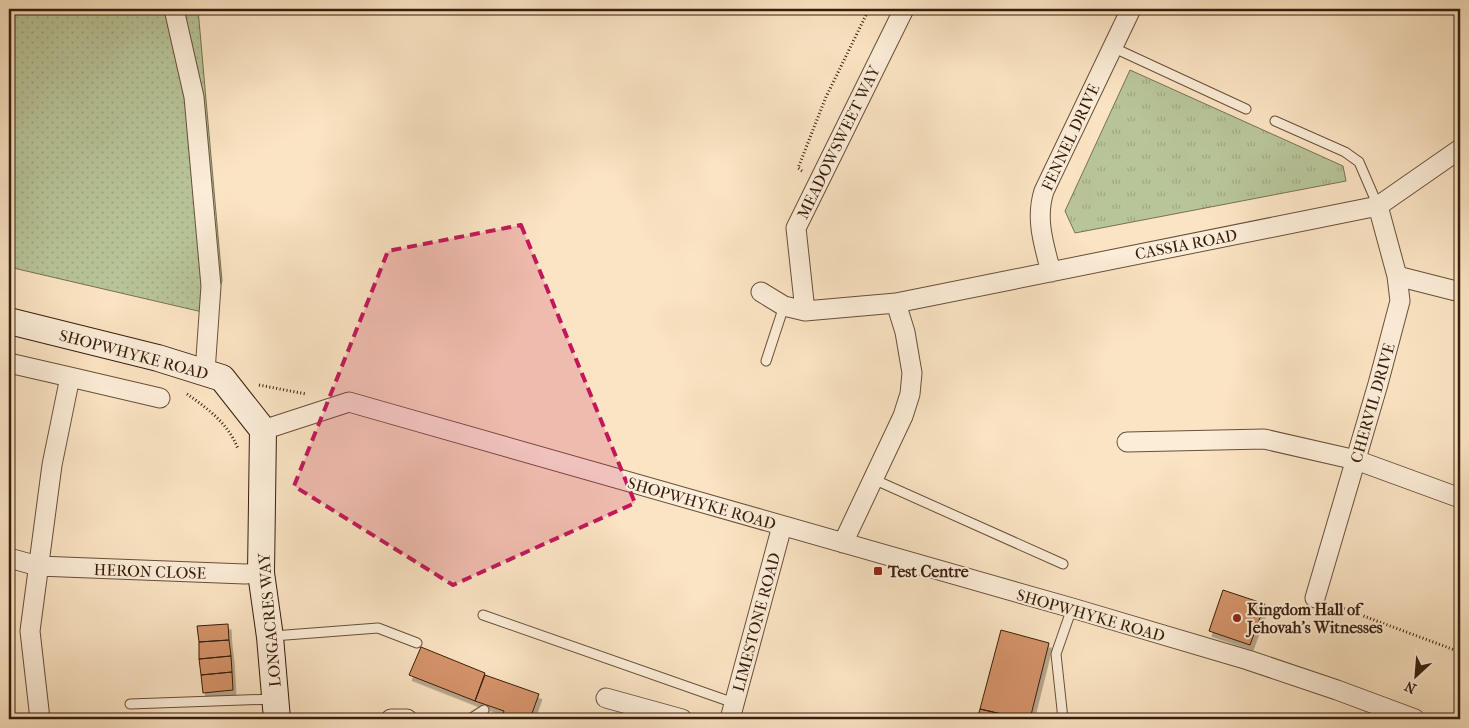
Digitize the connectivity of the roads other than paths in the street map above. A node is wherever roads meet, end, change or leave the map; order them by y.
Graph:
1 (174, 9) edge
2 (904, 9) edge
3 (1131, 9) edge
4 (1112, 47) junction
5 (1246, 109) dead end
6 (1275, 121) dead end
7 (1460, 149) edge
8 (1378, 206) junction
9 (1051, 272) junction
10 (1397, 276) junction
11 (761, 292) dead end
12 (1460, 292) edge
13 (896, 303) junction
14 (784, 306) junction
15 (805, 311) junction
16 (9, 321) edge
17 (766, 361) dead end
18 (9, 363) edge
19 (214, 375) junction
20 (70, 377) junction
21 (160, 398) dead end
22 (263, 430) junction
23 (1127, 442) dead end
24 (1356, 460) junction
25 (873, 479) junction
26 (1460, 498) edge
27 (782, 526) junction
28 (843, 543) junction
29 (9, 558) edge
30 (1063, 564) dead end
31 (38, 566) junction
32 (261, 573) junction
33 (1314, 598) road end
34 (1072, 608) junction
35 (483, 615) dead end
36 (270, 637) junction
37 (417, 643) dead end
38 (606, 698) dead end
39 (130, 704) dead end
40 (277, 709) edge
41 (484, 710) dead end
42 (732, 711) edge
43 (1406, 718) edge
44 (40, 719) edge
45 (391, 719) edge
46 (407, 719) edge
47 (470, 719) edge
48 (682, 719) edge
49 (1063, 719) edge

1 - 19 street
2 - 15 street, MEADOWSWEET WAY
3 - 4 street, FENNEL DRIVE
4 - 5 lane
4 - 9 street, FENNEL DRIVE
6 - 8 lane
7 - 8 street, CASSIA ROAD
8 - 9 street, CASSIA ROAD
8 - 10 street, CHERVIL DRIVE
9 - 13 street, CASSIA ROAD
10 - 12 street
10 - 24 street, CHERVIL DRIVE
11 - 14 street, CASSIA ROAD
13 - 15 street, CASSIA ROAD
13 - 25 street
14 - 15 street, CASSIA ROAD
14 - 17 lane
16 - 19 main road, SHOPWHYKE ROAD
18 - 20 street
19 - 22 main road, SHOPWHYKE ROAD
20 - 21 street
20 - 31 street
22 - 27 street, SHOPWHYKE ROAD
22 - 32 main road, LONGACRES WAY
23 - 24 street
24 - 26 street
24 - 33 street, CHERVIL DRIVE
25 - 28 street
25 - 30 lane
27 - 28 street, SHOPWHYKE ROAD
27 - 42 street, LIMESTONE ROAD
28 - 34 street, SHOPWHYKE ROAD
29 - 31 street, HERON CLOSE
31 - 32 street, HERON CLOSE
31 - 44 street
32 - 36 main road, LONGACRES WAY
34 - 43 street, SHOPWHYKE ROAD
34 - 49 lane
35 - 42 lane
36 - 37 lane
36 - 40 main road, LONGACRES WAY
38 - 48 street
39 - 40 lane
41 - 47 lane
45 - 46 street

